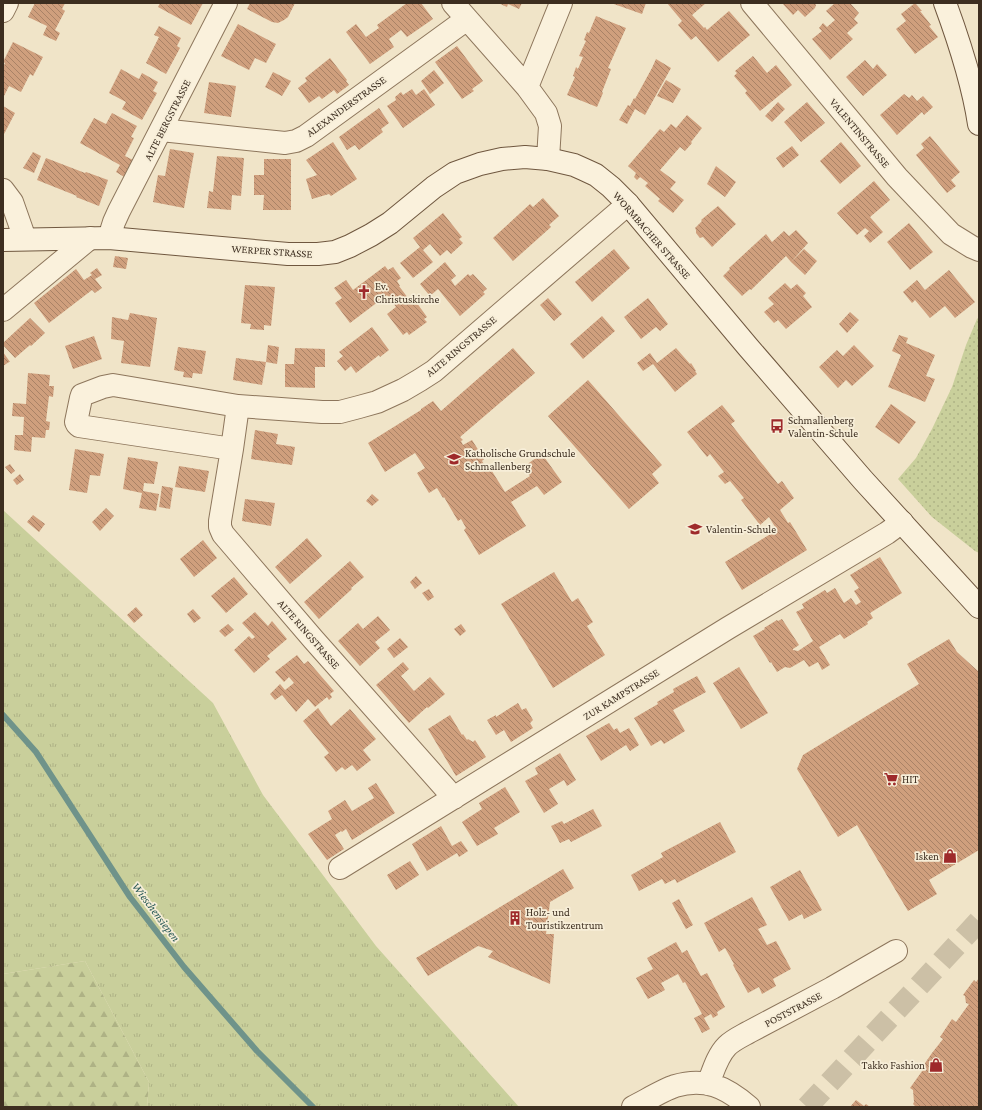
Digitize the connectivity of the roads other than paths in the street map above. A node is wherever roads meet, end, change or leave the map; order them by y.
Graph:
1 (7, 3) edge
2 (226, 3) edge
3 (561, 3) edge
4 (752, 3) edge
5 (945, 3) edge
6 (460, 11) edge
7 (3, 12) edge
8 (527, 87) junction
9 (979, 124) edge
10 (161, 130) junction
11 (548, 159) junction
12 (3, 190) edge
13 (628, 204) junction
14 (100, 238) junction
15 (25, 239) junction
16 (3, 240) edge
17 (979, 250) edge
18 (3, 310) edge
19 (238, 406) junction
20 (232, 449) junction
21 (902, 522) junction
22 (979, 607) edge
23 (454, 798) junction
24 (340, 868) dead end
25 (896, 951) dead end
26 (708, 1084) junction
27 (633, 1107) edge
28 (749, 1107) edge

1 - 7 street
2 - 10 street, ALTE BERGSTRASSE
3 - 8 street
4 - 17 street, VALENTINSTRASSE
5 - 9 street
6 - 8 street
6 - 10 street, ALEXANDERSTRASSE
8 - 11 street
10 - 14 street, ALTE BERGSTRASSE
11 - 13 street, WORMBACHER STRASSE
11 - 14 street, WERPER STRASSE
12 - 15 street
13 - 19 street, ALTE RINGSTRASSE
13 - 21 street, WORMBACHER STRASSE
14 - 15 street, WERPER STRASSE
14 - 18 street
15 - 16 street, WERPER STRASSE
19 - 20 street, ALTE RINGSTRASSE
19 - 20 street, ALTE RINGSTRASSE
20 - 23 street, ALTE RINGSTRASSE
21 - 22 street, WORMBACHER STRASSE
21 - 23 street, ZUR KAMPSTRASSE
23 - 24 street, ZUR KAMPSTRASSE
25 - 26 street, POSTSTRASSE
26 - 27 street
26 - 28 street

